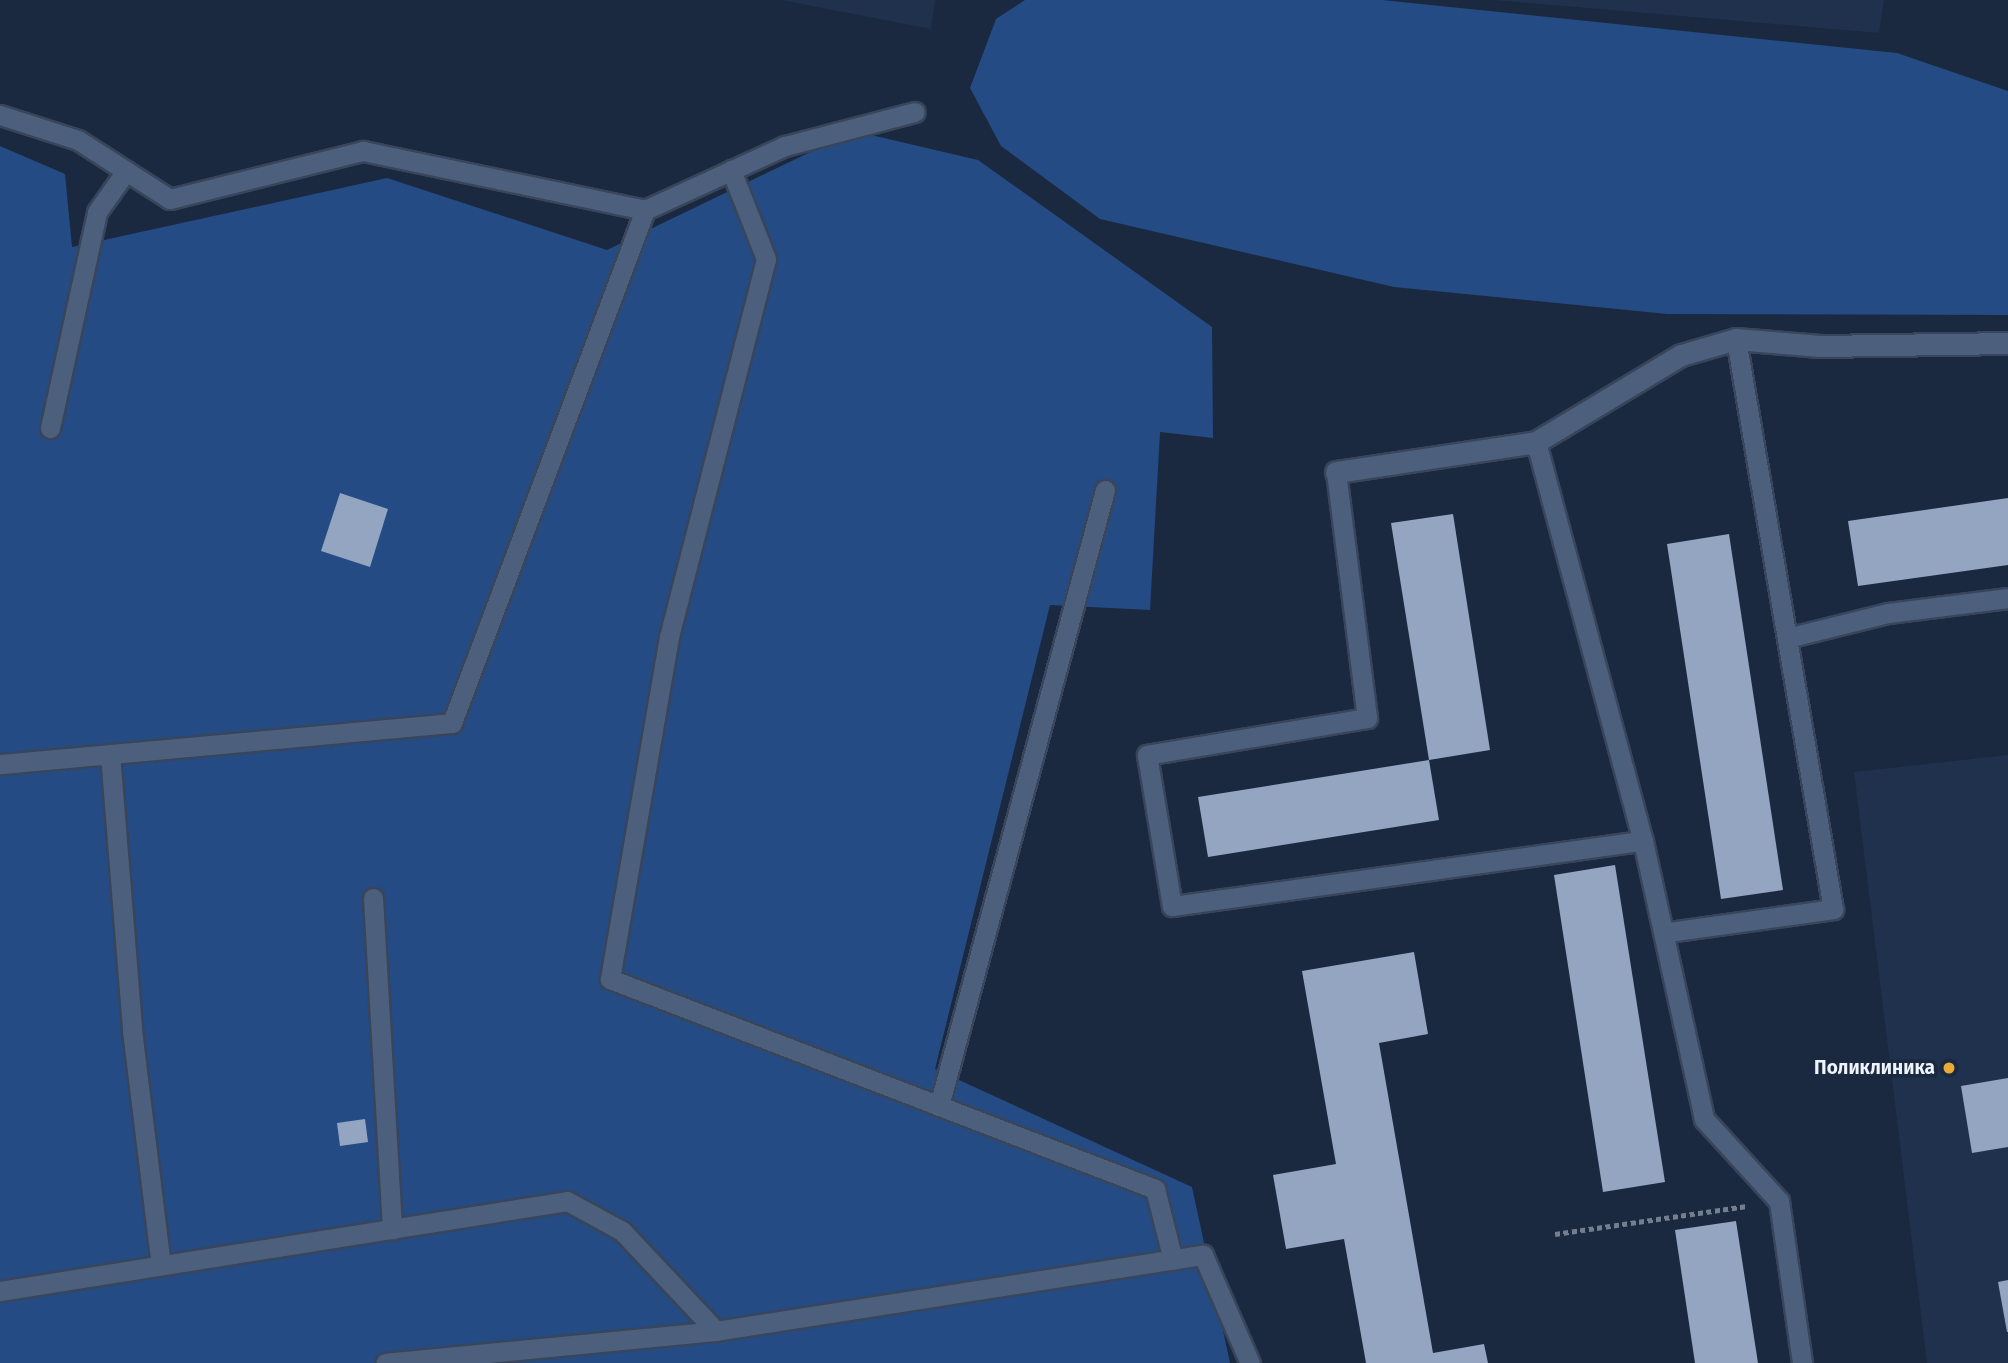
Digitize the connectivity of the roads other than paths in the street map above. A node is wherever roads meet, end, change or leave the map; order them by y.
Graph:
1 (915, 112) dead end
2 (0, 115) edge
3 (732, 170) junction
4 (126, 171) junction
5 (645, 210) junction
6 (1737, 339) junction
7 (2008, 343) edge
8 (50, 428) dead end
9 (1536, 442) junction
10 (1336, 472) joint
11 (1105, 490) dead end
12 (2008, 598) edge
13 (1787, 638) junction
14 (110, 754) junction
15 (0, 764) edge
16 (1643, 841) junction
17 (373, 898) dead end
18 (1668, 932) junction
19 (939, 1106) junction
20 (393, 1229) junction
21 (1174, 1260) junction
22 (161, 1265) junction
23 (0, 1291) edge
24 (716, 1331) junction
25 (386, 1363) edge
26 (1250, 1363) edge
27 (1802, 1363) edge

1 - 3 lane
2 - 4 lane
3 - 5 lane
3 - 19 lane
4 - 5 lane
4 - 8 lane
5 - 14 lane
6 - 7 street
6 - 9 street
6 - 13 lane
9 - 10 street
9 - 16 lane
10 - 16 lane
11 - 19 lane
12 - 13 lane
13 - 18 lane
14 - 15 lane
14 - 22 lane
16 - 18 lane
17 - 20 lane
18 - 27 lane
19 - 21 lane
20 - 22 lane
20 - 24 lane
21 - 24 lane
21 - 26 lane
22 - 23 lane
24 - 25 lane

